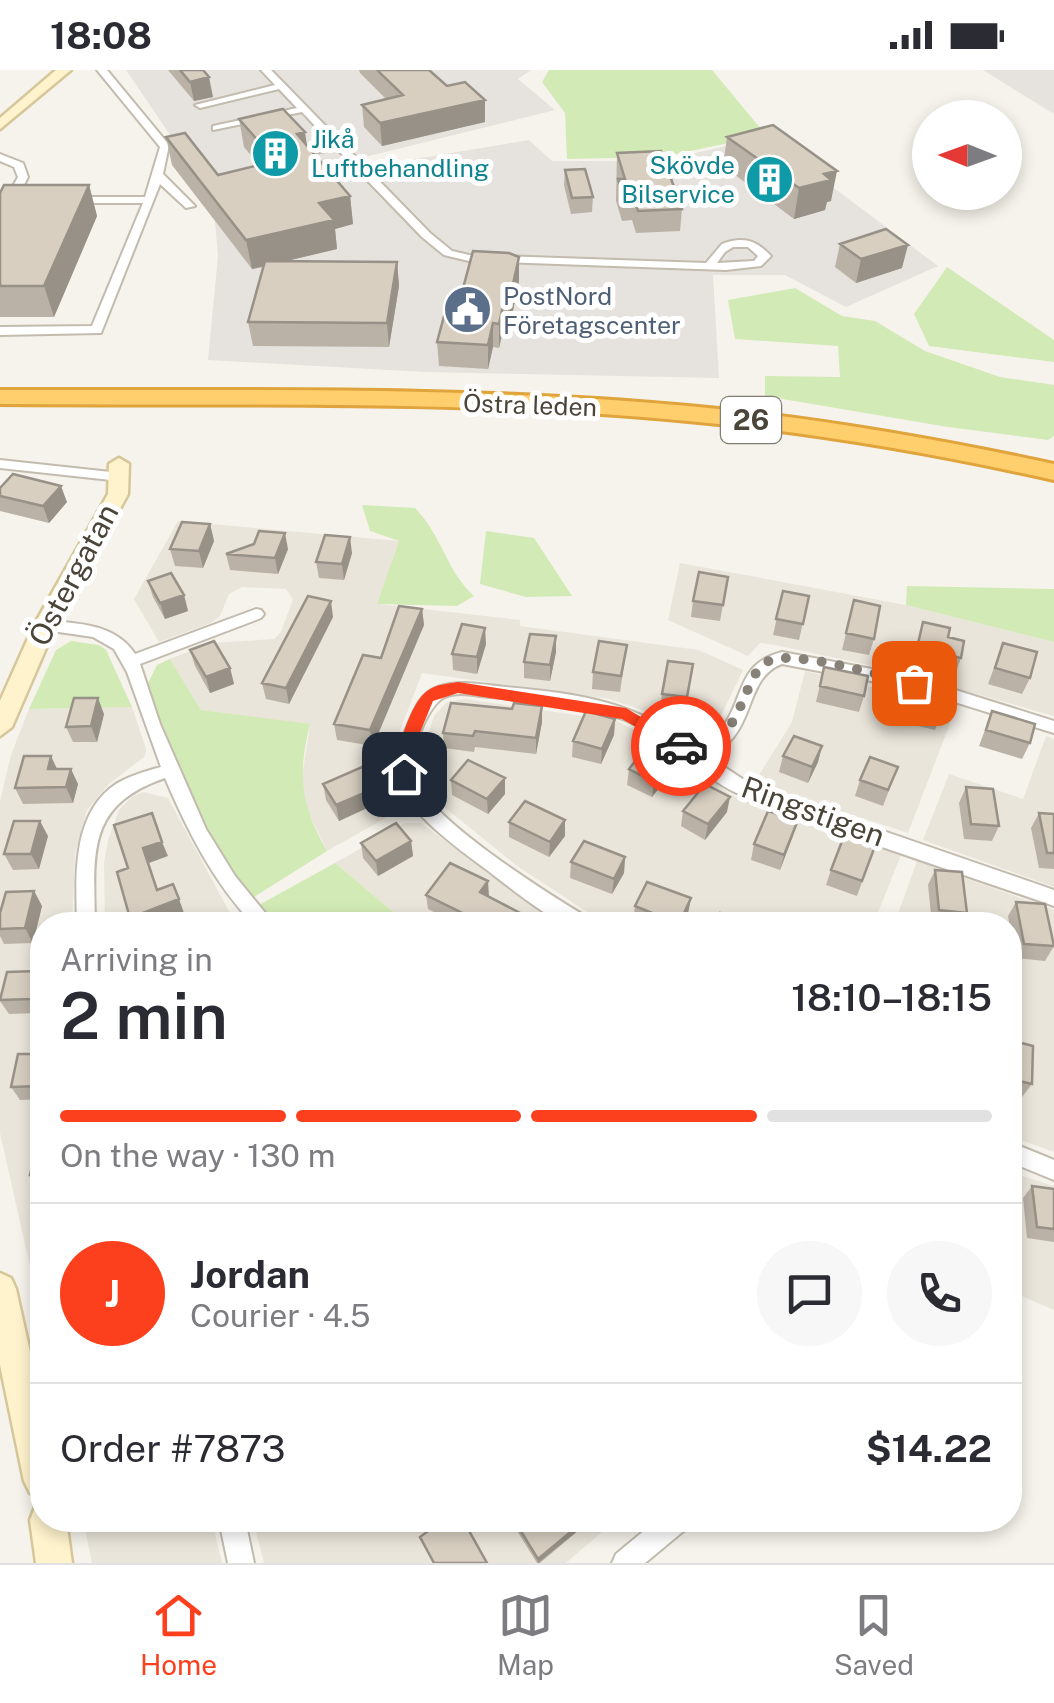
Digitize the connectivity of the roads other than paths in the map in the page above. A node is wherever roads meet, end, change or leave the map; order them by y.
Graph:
1 (64, 70) edge
2 (102, 70) edge
3 (266, 70) edge
4 (282, 86) junction
5 (200, 106) dead end
6 (304, 108) junction
7 (0, 126) edge
8 (217, 128) dead end
9 (339, 145) junction
10 (313, 152) edge
11 (0, 157) edge
12 (157, 175) junction
13 (11, 200) junction
14 (31, 200) edge
15 (51, 200) edge
16 (150, 200) junction
17 (190, 206) dead end
18 (0, 221) edge
19 (710, 266) dead end
20 (0, 331) edge
21 (0, 397) edge
22 (0, 464) edge
23 (120, 471) joint
24 (1054, 472) edge
25 (256, 614) dead end
26 (46, 625) junction
27 (130, 662) junction
28 (0, 727) edge
29 (1054, 727) edge
30 (698, 759) junction
31 (170, 770) junction
32 (1054, 898) edge
33 (86, 912) edge
34 (252, 912) edge
35 (565, 912) edge
36 (1022, 1157) edge
37 (1054, 1170) edge
38 (0, 1289) edge
39 (30, 1426) edge
40 (50, 1532) edge
41 (235, 1532) edge
42 (663, 1532) edge
43 (54, 1563) edge
44 (241, 1563) edge
45 (626, 1563) edge

1 - 7 street
2 - 12 street
3 - 4 street
4 - 5 street
4 - 6 street
6 - 8 street
6 - 9 street
9 - 10 street
9 - 19 street
11 - 13 street
12 - 16 street
12 - 17 street
13 - 14 street
13 - 18 street
15 - 16 street
16 - 20 street
21 - 24 highway, Östra leden / 26
22 - 23 street, Östergatan
23 - 26 street, Östergatan
25 - 27 street
26 - 27 street
26 - 28 street, Östergatan
27 - 31 street
29 - 30 street
30 - 32 street, Ringstigen
30 - 35 street, Ringstigen
31 - 33 street
31 - 34 street
36 - 37 street
38 - 39 street
40 - 43 street
41 - 44 street
42 - 45 street

